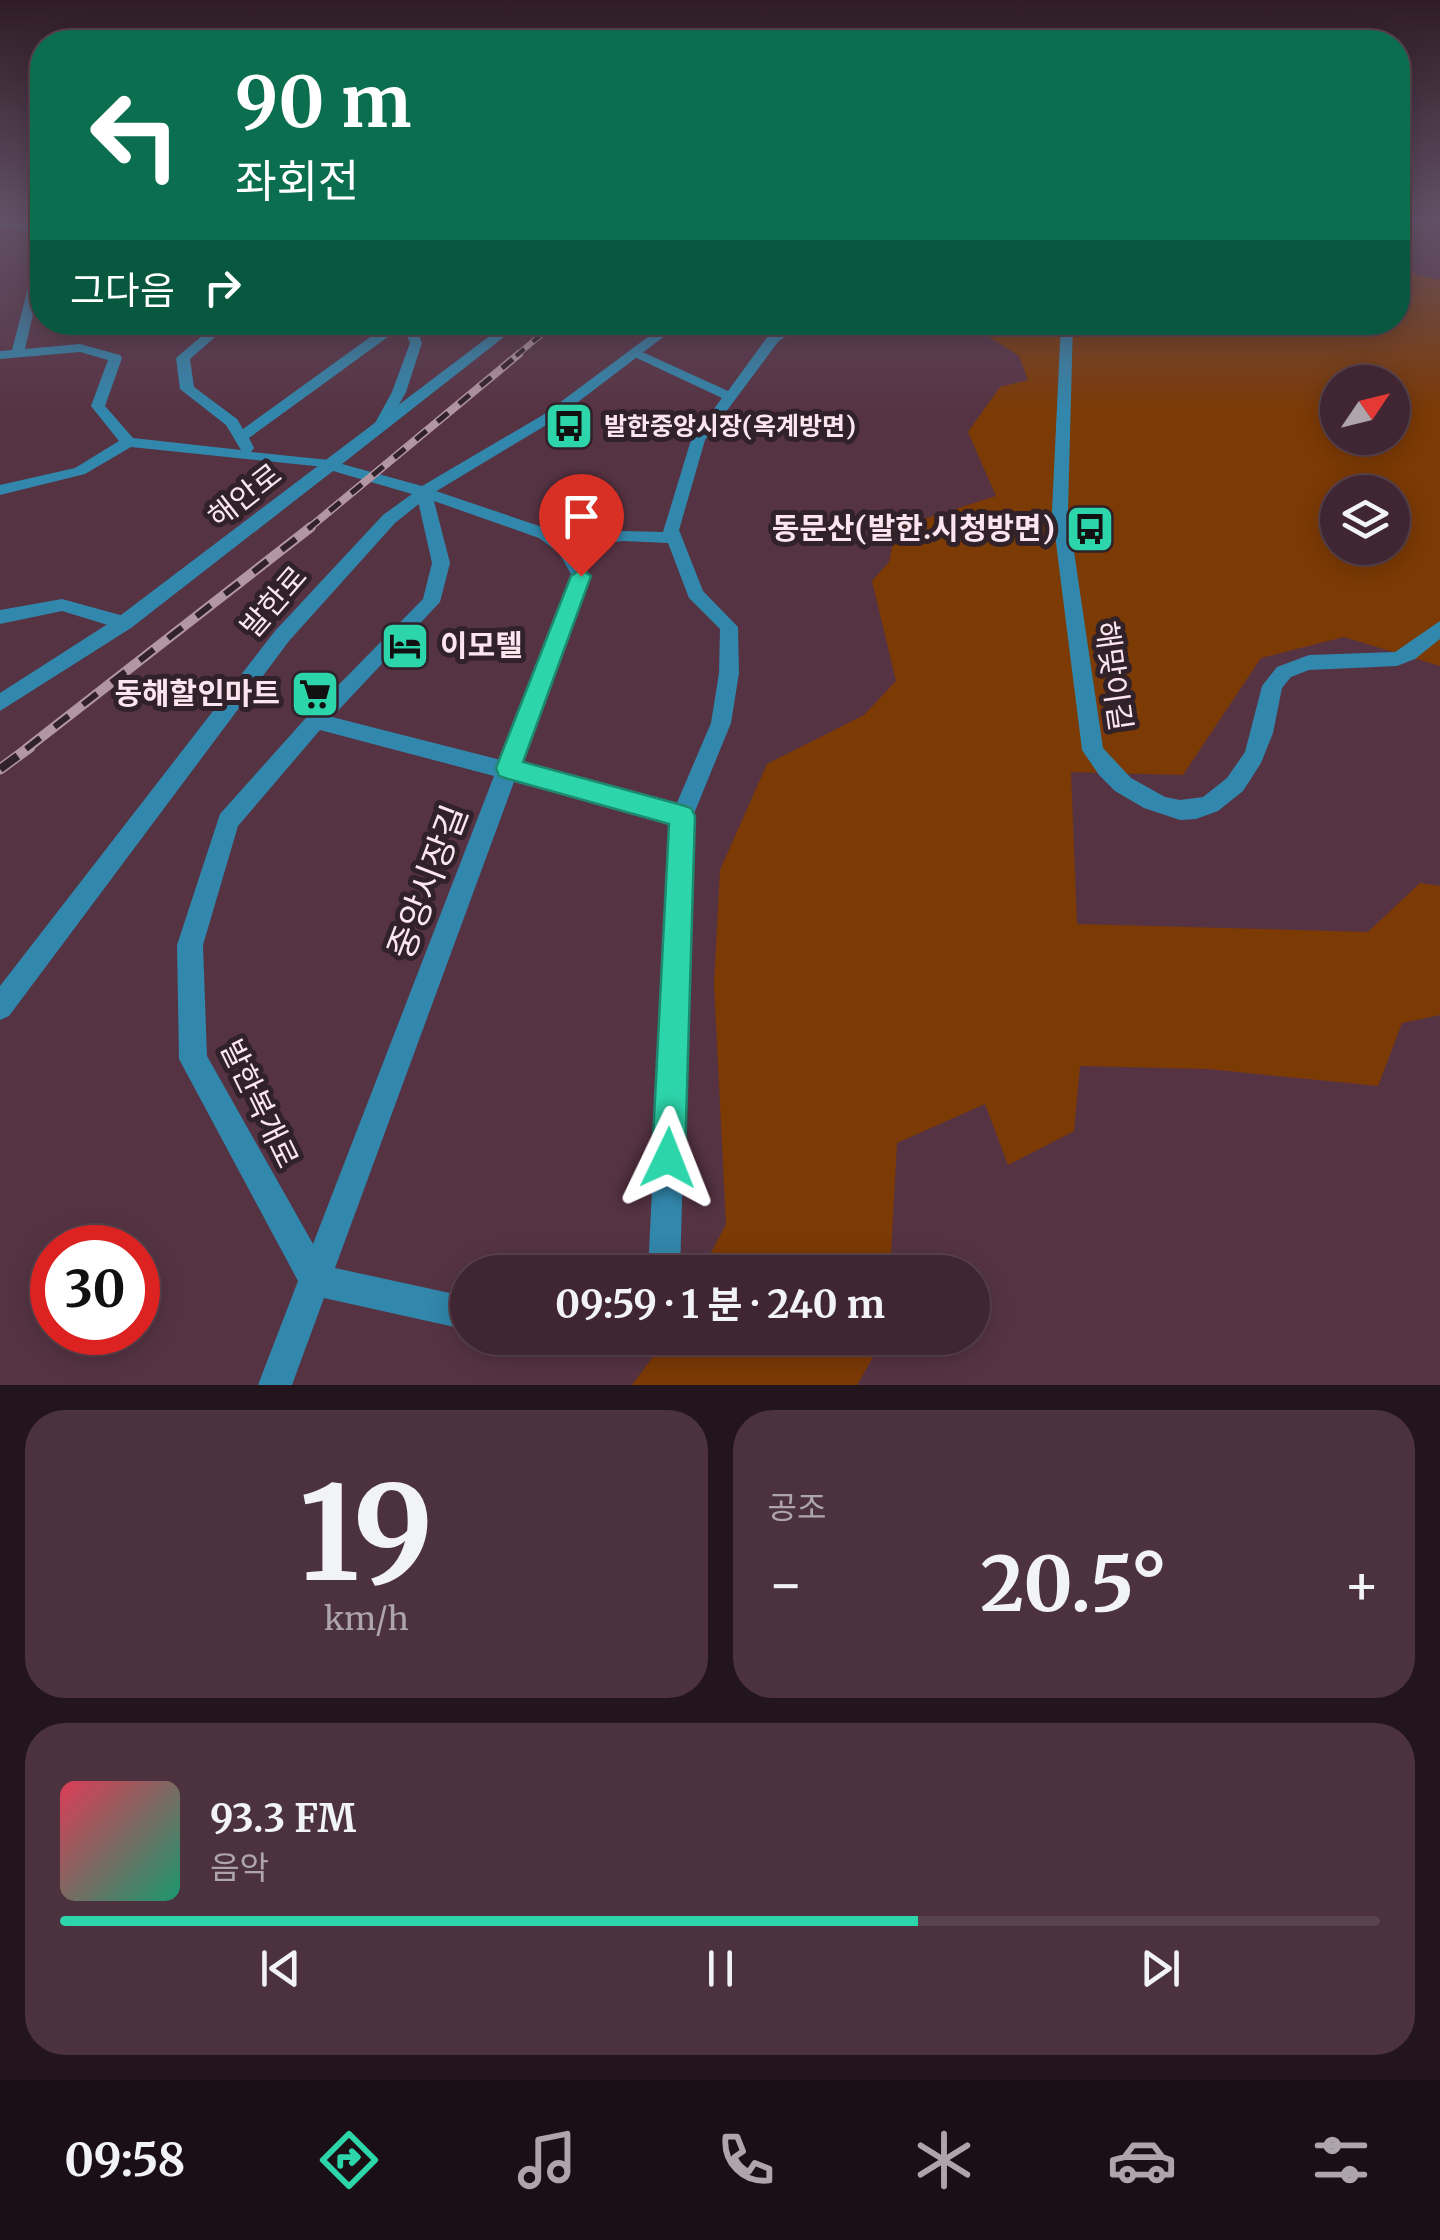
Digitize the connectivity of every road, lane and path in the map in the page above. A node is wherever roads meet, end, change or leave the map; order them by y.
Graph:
1 (30, 302) edge
2 (210, 335) edge
3 (382, 335) edge
4 (413, 335) edge
5 (494, 335) edge
6 (659, 335) edge
7 (779, 335) edge
8 (1067, 335) edge
9 (18, 352) junction
10 (633, 353) junction
11 (0, 356) edge
12 (730, 397) junction
13 (381, 425) junction
14 (240, 437) junction
15 (128, 442) junction
16 (254, 458) junction
17 (329, 465) junction
18 (0, 490) edge
19 (424, 492) junction
20 (674, 538) junction
21 (557, 543) junction
22 (0, 617) edge
23 (124, 624) junction
24 (1440, 628) edge
25 (0, 704) edge
26 (316, 721) junction
27 (508, 768) junction
28 (682, 816) junction
29 (0, 1008) edge
30 (665, 1255) edge
31 (314, 1280) junction
32 (450, 1310) edge
33 (275, 1385) edge

1 - 9 street
2 - 14 street
3 - 14 street
4 - 13 street
5 - 13 street, 해안로
6 - 10 street, 발한로
7 - 12 street
8 - 24 street, 해맞이길
9 - 11 street
9 - 15 street
10 - 12 street
10 - 19 street, 발한로
12 - 20 street
13 - 17 street, 해안로
14 - 16 street
15 - 16 street
15 - 18 street
16 - 17 street
17 - 19 street
17 - 23 street, 해안로
19 - 21 street
19 - 26 street, 발한복개로
19 - 29 street, 발한로
20 - 21 street
20 - 28 street
21 - 27 street, 중앙시장길
22 - 23 street
23 - 25 street, 해안로
26 - 27 street
26 - 31 street, 발한복개로
27 - 28 street
27 - 31 street, 중앙시장길
28 - 30 street
31 - 32 street
31 - 33 street, 중앙시장길

